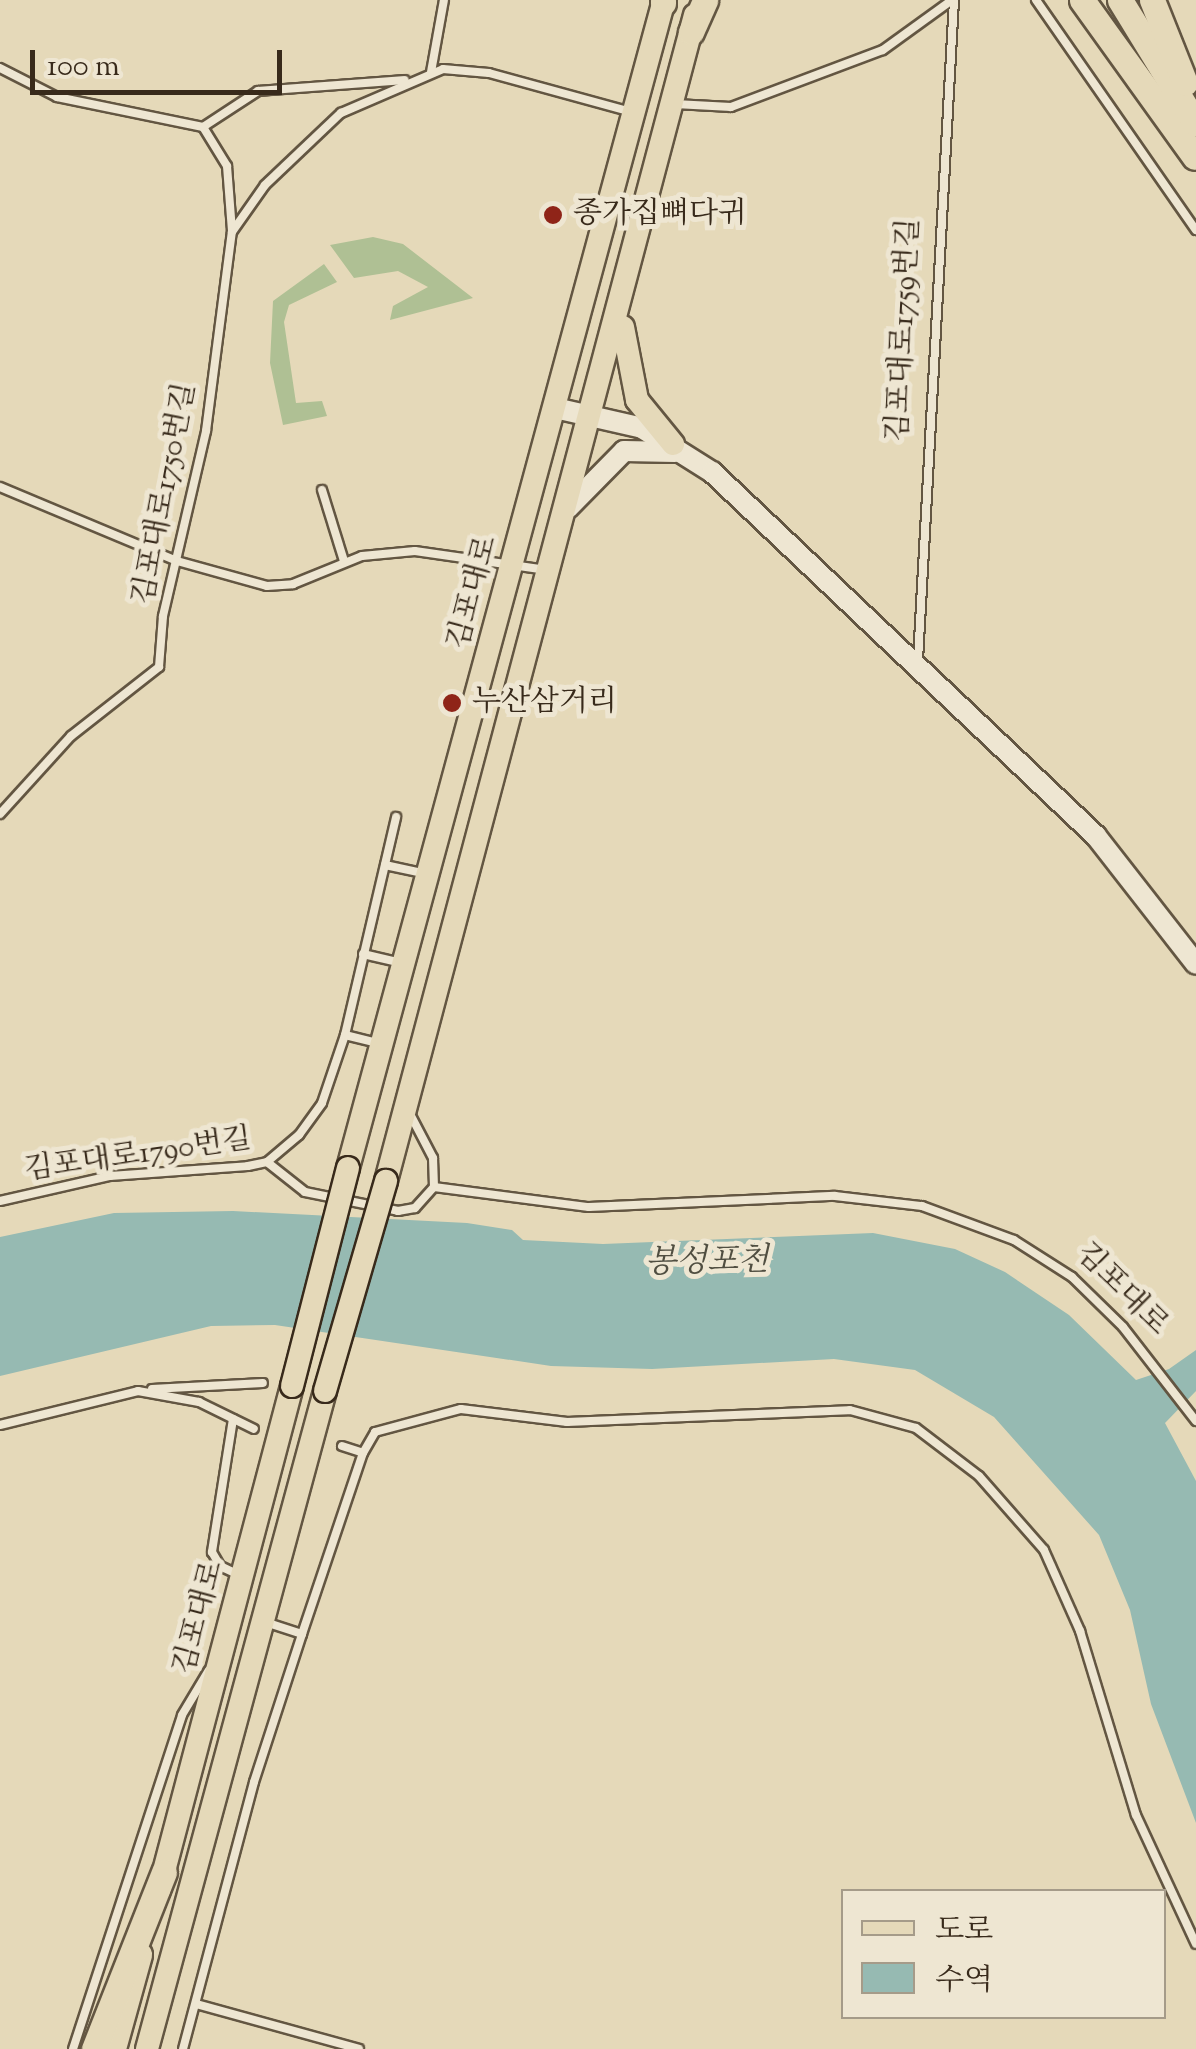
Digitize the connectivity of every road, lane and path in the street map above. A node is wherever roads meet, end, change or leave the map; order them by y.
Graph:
1 (444, 0) edge
2 (702, 0) edge
3 (953, 0) edge
4 (1036, 0) edge
5 (1082, 0) edge
6 (1098, 0) edge
7 (1120, 0) edge
8 (1152, 0) edge
9 (663, 1) edge
10 (691, 32) joint
11 (0, 68) edge
12 (432, 72) junction
13 (410, 80) junction
14 (675, 104) junction
15 (1196, 110) edge
16 (632, 112) junction
17 (1196, 124) edge
18 (203, 127) junction
19 (1196, 158) edge
20 (1196, 230) edge
21 (232, 232) junction
22 (621, 310) junction
23 (577, 325) junction
24 (614, 336) junction
25 (556, 408) junction
26 (592, 416) junction
27 (680, 449) junction
28 (0, 487) edge
29 (322, 490) dead end
30 (568, 508) junction
31 (177, 561) junction
32 (344, 561) junction
33 (513, 562) junction
34 (551, 570) junction
35 (917, 664) junction
36 (477, 696) junction
37 (514, 707) junction
38 (0, 814) edge
39 (396, 817) dead end
40 (385, 865) junction
41 (428, 874) junction
42 (364, 954) junction
43 (404, 963) junction
44 (1196, 964) edge
45 (345, 1035) junction
46 (382, 1044) junction
47 (406, 1107) junction
48 (266, 1162) junction
49 (434, 1187) junction
50 (0, 1201) edge
51 (263, 1383) dead end
52 (138, 1391) junction
53 (233, 1419) junction
54 (1196, 1421) edge
55 (0, 1425) edge
56 (254, 1429) dead end
57 (342, 1446) dead end
58 (362, 1453) junction
59 (242, 1576) junction
60 (263, 1621) junction
61 (302, 1634) junction
62 (220, 1660) junction
63 (164, 1872) junction
64 (1196, 1944) edge
65 (196, 2004) junction
66 (74, 2049) edge
67 (94, 2049) edge
68 (116, 2049) edge
69 (147, 2049) edge
70 (183, 2049) edge
71 (359, 2049) edge

1 - 12 lane
2 - 10 highway
3 - 14 lane
3 - 35 lane, 김포대로1759번길
4 - 20 lane
5 - 19 highway
6 - 19 highway
7 - 17 highway
8 - 15 highway
9 - 16 main road, 김포대로
10 - 14 main road
11 - 18 lane
12 - 13 lane
12 - 16 lane
13 - 18 lane
13 - 21 lane
14 - 22 main road
16 - 23 main road, 김포대로
18 - 21 lane, 김포대로1750번길
21 - 31 lane, 김포대로1750번길
22 - 24 main road
22 - 27 main road
23 - 24 main road
23 - 25 main road, 김포대로
24 - 26 main road
25 - 26 street
25 - 33 main road, 김포대로
26 - 27 street
26 - 30 main road
27 - 30 street
27 - 35 street
28 - 31 lane
29 - 32 lane
30 - 34 main road
31 - 32 lane
31 - 38 lane, 김포대로1750번길
32 - 33 lane
33 - 34 lane
33 - 36 main road, 김포대로
34 - 37 main road
35 - 44 street
36 - 37 main road
36 - 41 main road, 김포대로
37 - 47 main road
39 - 40 lane, 김포대로1790번길
40 - 41 lane
40 - 42 lane, 김포대로1790번길
41 - 43 main road, 김포대로
42 - 43 lane
42 - 45 lane, 김포대로1790번길
43 - 46 main road, 김포대로
45 - 46 lane
45 - 48 lane, 김포대로1790번길
46 - 59 main road, 김포대로, bridge
47 - 49 lane
47 - 60 main road, 김포대로, bridge
48 - 49 lane
48 - 50 lane, 김포대로1790번길
49 - 54 lane, 김포대로
51 - 52 lane
52 - 53 lane
52 - 55 lane
53 - 56 lane
53 - 59 lane
57 - 58 lane
58 - 61 lane
58 - 64 lane
59 - 62 main road, 김포대로
60 - 61 lane
60 - 69 main road, 김포대로
61 - 65 lane
62 - 63 main road, 김포대로
62 - 66 lane
63 - 67 highway
63 - 68 main road, 김포대로
65 - 70 lane
65 - 71 lane

